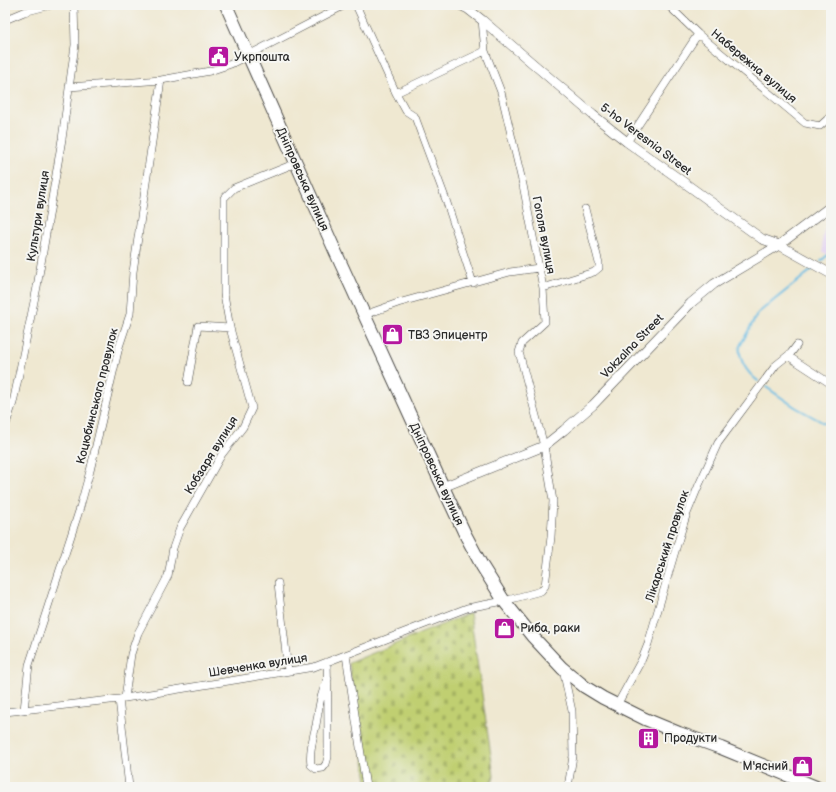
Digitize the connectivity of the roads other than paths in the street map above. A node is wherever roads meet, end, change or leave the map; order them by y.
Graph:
1 (51, 5) edge
2 (74, 5) edge
3 (226, 5) edge
4 (344, 5) edge
5 (356, 5) edge
6 (460, 5) edge
7 (668, 5) edge
8 (5, 20) edge
9 (482, 20) junction
10 (698, 34) junction
11 (485, 51) junction
12 (248, 55) junction
13 (161, 80) junction
14 (69, 87) junction
15 (396, 92) junction
16 (831, 116) edge
17 (627, 142) junction
18 (296, 163) junction
19 (831, 206) edge
20 (585, 209) dead end
21 (779, 245) junction
22 (538, 268) junction
23 (831, 274) edge
24 (473, 283) junction
25 (543, 288) junction
26 (364, 316) junction
27 (230, 328) junction
28 (797, 345) dead end
29 (788, 356) junction
30 (188, 382) dead end
31 (831, 384) edge
32 (5, 427) edge
33 (544, 446) junction
34 (443, 487) junction
35 (278, 582) dead end
36 (504, 601) junction
37 (346, 655) junction
38 (327, 662) junction
39 (562, 668) junction
40 (288, 671) junction
41 (328, 679) junction
42 (122, 699) junction
43 (617, 705) junction
44 (24, 710) junction
45 (5, 712) edge
46 (571, 786) edge
47 (129, 787) edge
48 (366, 787) edge
49 (814, 787) edge

1 - 8 street
2 - 14 street, Культури вулиця
3 - 12 highway, Дніпровська вулиця
4 - 12 street
5 - 15 street
6 - 9 street, 5-ho Veresnia Street
7 - 10 street, Набережна вулиця
9 - 11 street, Гоголя вулиця
9 - 17 street, 5-ho Veresnia Street
10 - 16 street, Набережна вулиця
10 - 17 street
11 - 15 street
11 - 22 street, Гоголя вулиця
12 - 13 street
12 - 18 highway, Дніпровська вулиця
13 - 14 street
13 - 44 street, Коцюбинського провулок
14 - 32 street, Культури вулиця
15 - 24 street
17 - 21 street, 5-ho Veresnia Street
18 - 26 highway, Дніпровська вулиця
18 - 27 street, Кобзаря вулиця
19 - 21 street, Vokzalna Street
20 - 25 street
21 - 23 street, 5-ho Veresnia Street
21 - 33 street, Vokzalna Street
22 - 24 street
22 - 25 street, Гоголя вулиця
24 - 26 street
25 - 33 street, Гоголя вулиця
26 - 34 highway, Дніпровська вулиця
27 - 30 street
27 - 42 street, Кобзаря вулиця
28 - 29 street, Лікарський провулок
29 - 31 street
29 - 43 street, Лікарський провулок
33 - 34 street, Vokzalna Street
33 - 36 street, Шевченка вулиця
34 - 36 highway, Дніпровська вулиця
35 - 40 street
36 - 37 street, Шевченка вулиця
36 - 39 highway, Дніпровська вулиця
37 - 38 street, Шевченка вулиця
37 - 48 street
38 - 40 street, Шевченка вулиця
38 - 41 street
39 - 43 highway, Дніпровська вулиця
39 - 46 street
40 - 42 street, Шевченка вулиця
41 - 41 street
42 - 44 street, Шевченка вулиця
42 - 47 street, Кобзаря вулиця
43 - 49 highway, Дніпровська вулиця
44 - 45 street, Шевченка вулиця

